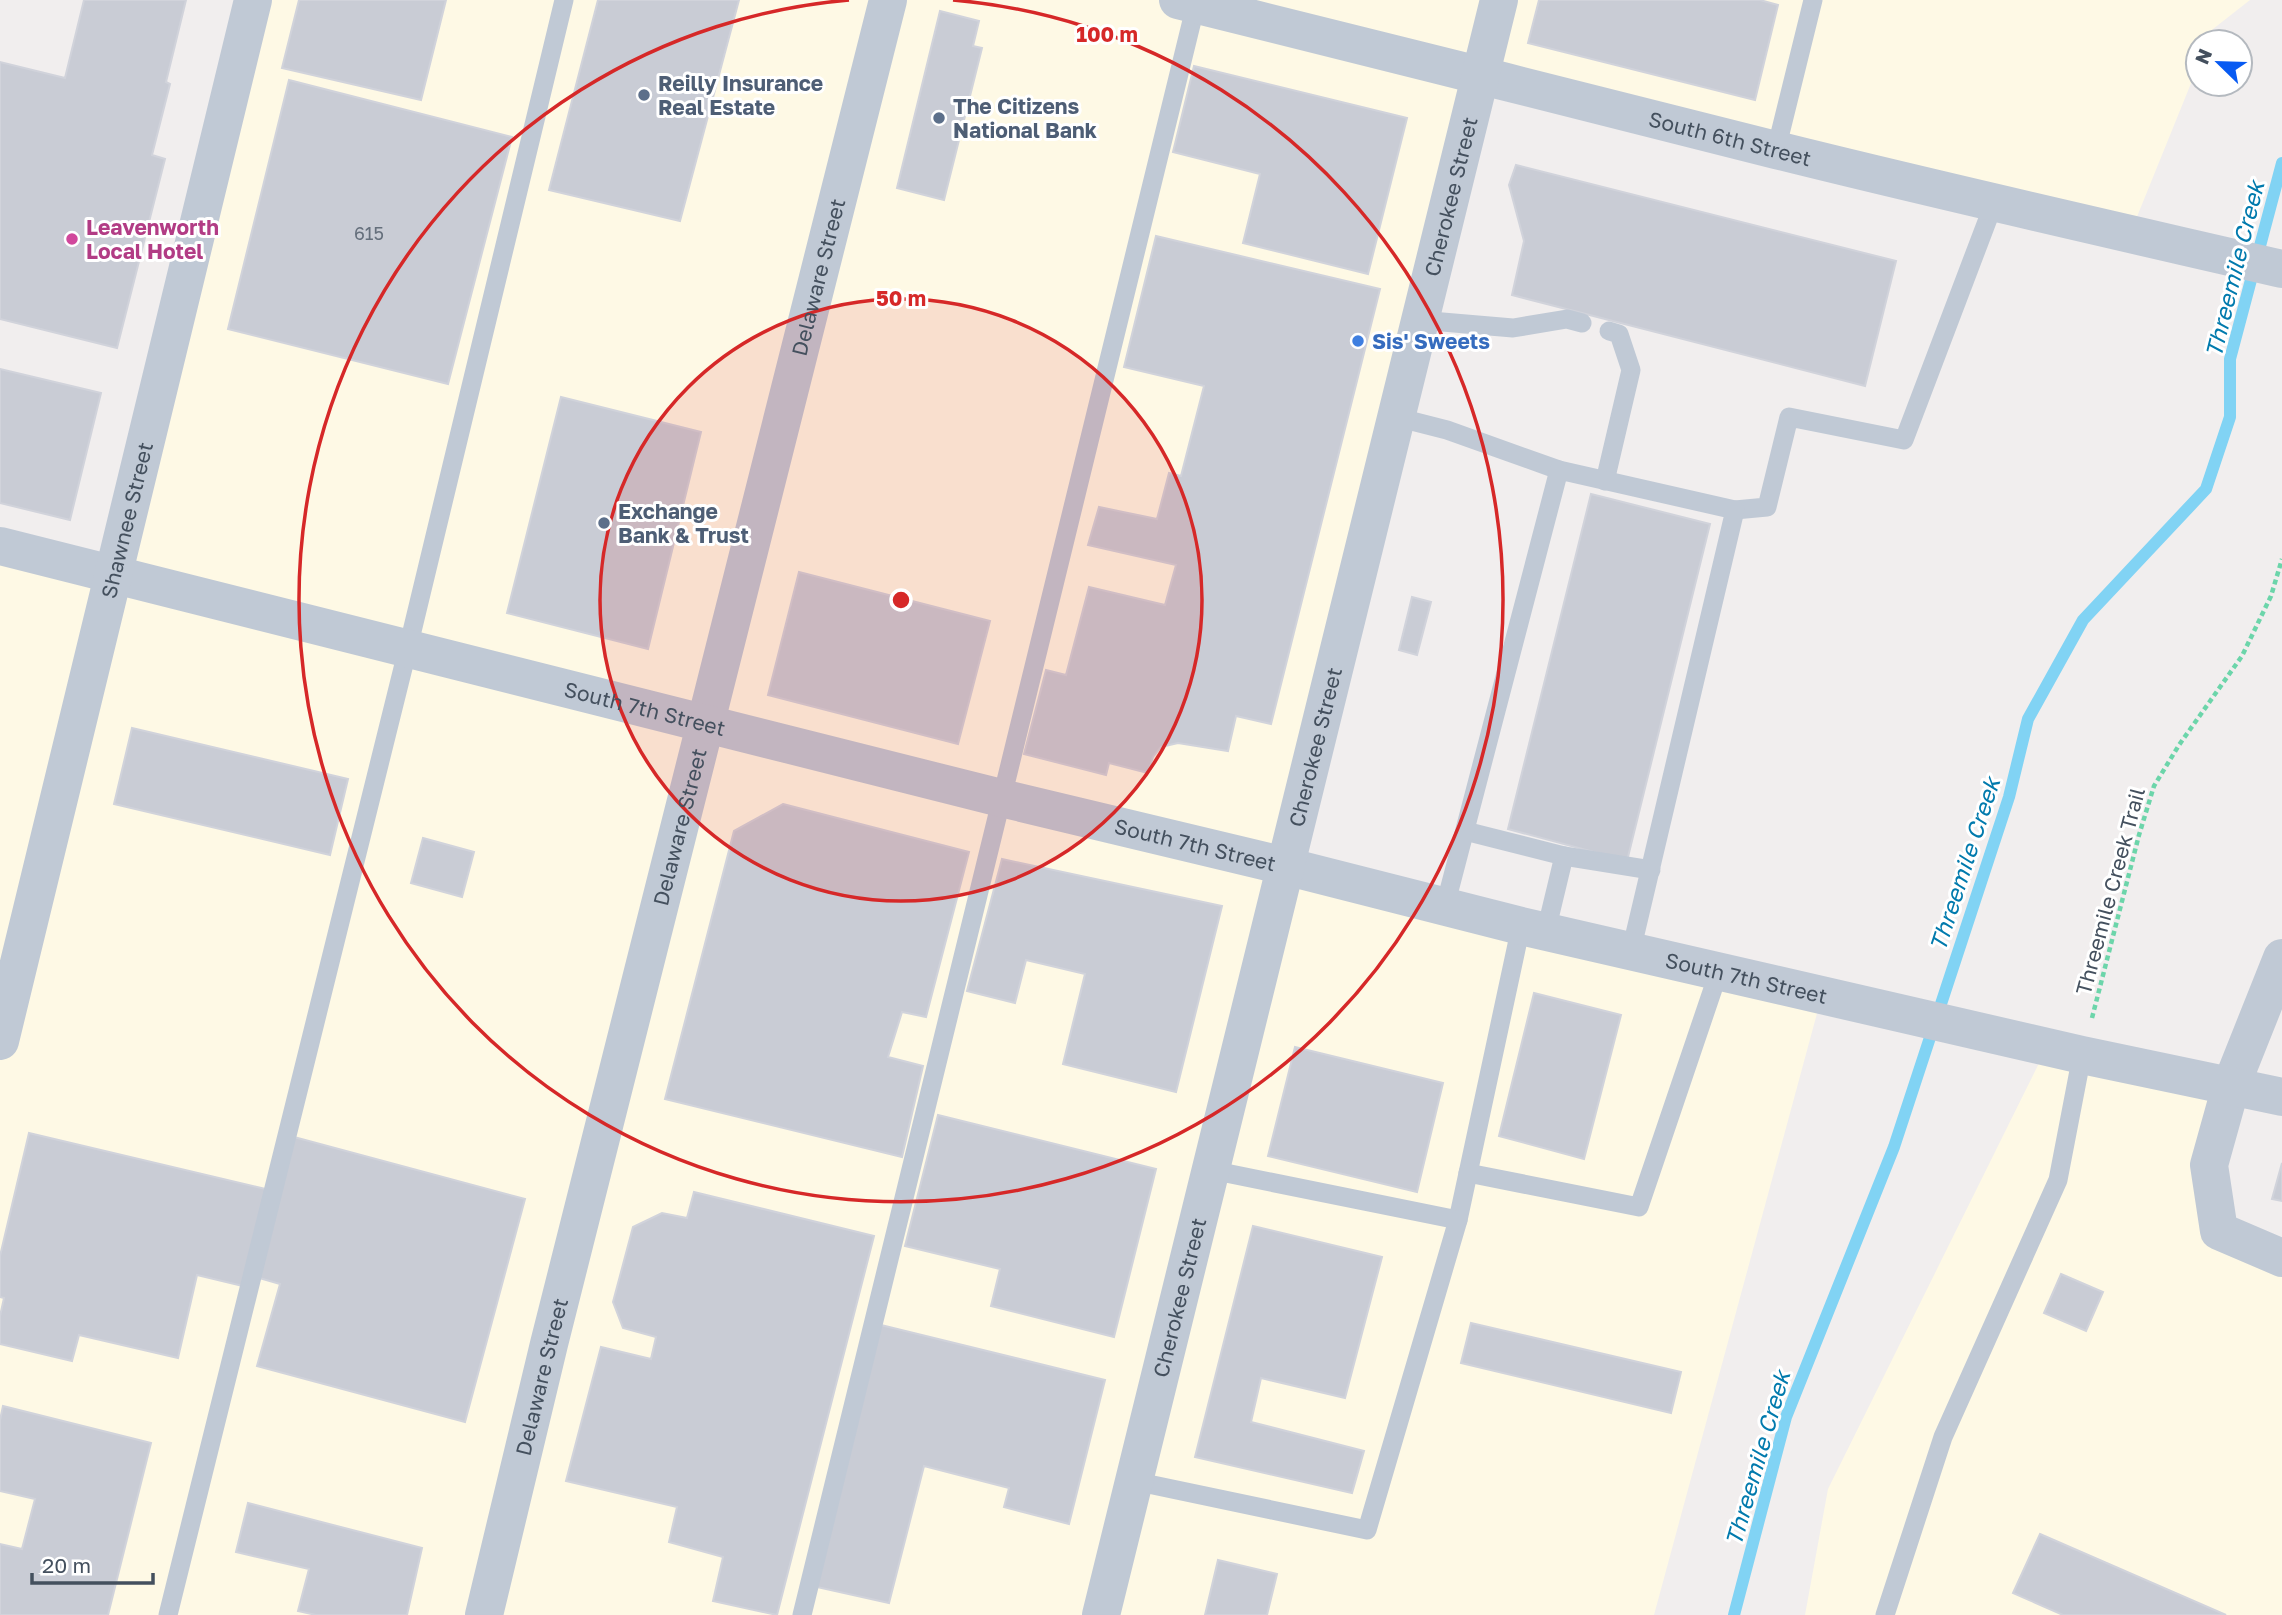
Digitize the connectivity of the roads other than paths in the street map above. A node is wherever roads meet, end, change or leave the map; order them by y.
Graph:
1 (253, 0) edge
2 (564, 0) edge
3 (888, 0) edge
4 (1499, 0) edge
5 (1813, 0) edge
6 (1190, 2) edge
7 (1480, 74) junction
8 (1776, 150) junction
9 (1994, 203) junction
10 (2282, 269) edge
11 (1419, 320) junction
12 (1582, 323) dead end
13 (1609, 331) dead end
14 (1396, 417) junction
15 (1559, 470) junction
16 (1605, 481) junction
17 (1735, 510) junction
18 (0, 546) edge
19 (113, 573) junction
20 (408, 648) junction
21 (706, 723) junction
22 (1001, 798) junction
23 (1465, 831) junction
24 (1564, 856) junction
25 (1285, 866) junction
26 (1651, 870) junction
27 (1445, 906) junction
28 (1533, 928) junction
29 (1632, 951) junction
30 (2282, 958) edge
31 (1719, 971) junction
32 (0, 1041) edge
33 (2064, 1051) junction
34 (2231, 1086) junction
35 (2282, 1097) edge
36 (1211, 1170) junction
37 (1468, 1173) junction
38 (1458, 1220) junction
39 (2282, 1258) edge
40 (1134, 1481) junction
41 (168, 1615) edge
42 (484, 1615) edge
43 (802, 1615) edge
44 (1101, 1615) edge
45 (1885, 1615) edge

1 - 19 street, Shawnee Street
2 - 20 lane
3 - 21 street, Delaware Street
4 - 7 street, Cherokee Street
5 - 8 lane
6 - 7 street, South 6th Street
6 - 22 lane
7 - 8 street, South 6th Street
7 - 11 street, Cherokee Street
8 - 9 street, South 6th Street
9 - 10 street, South 6th Street
9 - 17 lane
11 - 12 lane
11 - 14 street, Cherokee Street
13 - 16 lane
14 - 15 lane
14 - 25 street, Cherokee Street
15 - 16 lane
15 - 23 lane
16 - 17 lane
17 - 26 lane
18 - 19 street, South 7th Street
19 - 20 street, South 7th Street
19 - 32 street, Shawnee Street
20 - 21 street, South 7th Street
20 - 41 lane
21 - 22 street, South 7th Street
21 - 42 street, Delaware Street
22 - 25 street, South 7th Street
22 - 43 lane
23 - 24 lane
23 - 27 lane
24 - 26 lane
24 - 28 lane
25 - 27 street, South 7th Street
25 - 36 street, Cherokee Street
26 - 29 lane
27 - 28 street, South 7th Street
28 - 29 street, South 7th Street
28 - 37 lane
29 - 31 street, South 7th Street
30 - 34 street
31 - 33 street, South 7th Street
31 - 37 lane
33 - 34 street, South 7th Street
33 - 45 lane
34 - 35 street, South 7th Street
34 - 39 street
36 - 38 lane
36 - 40 street, Cherokee Street
37 - 38 lane
38 - 40 lane
40 - 44 street, Cherokee Street

